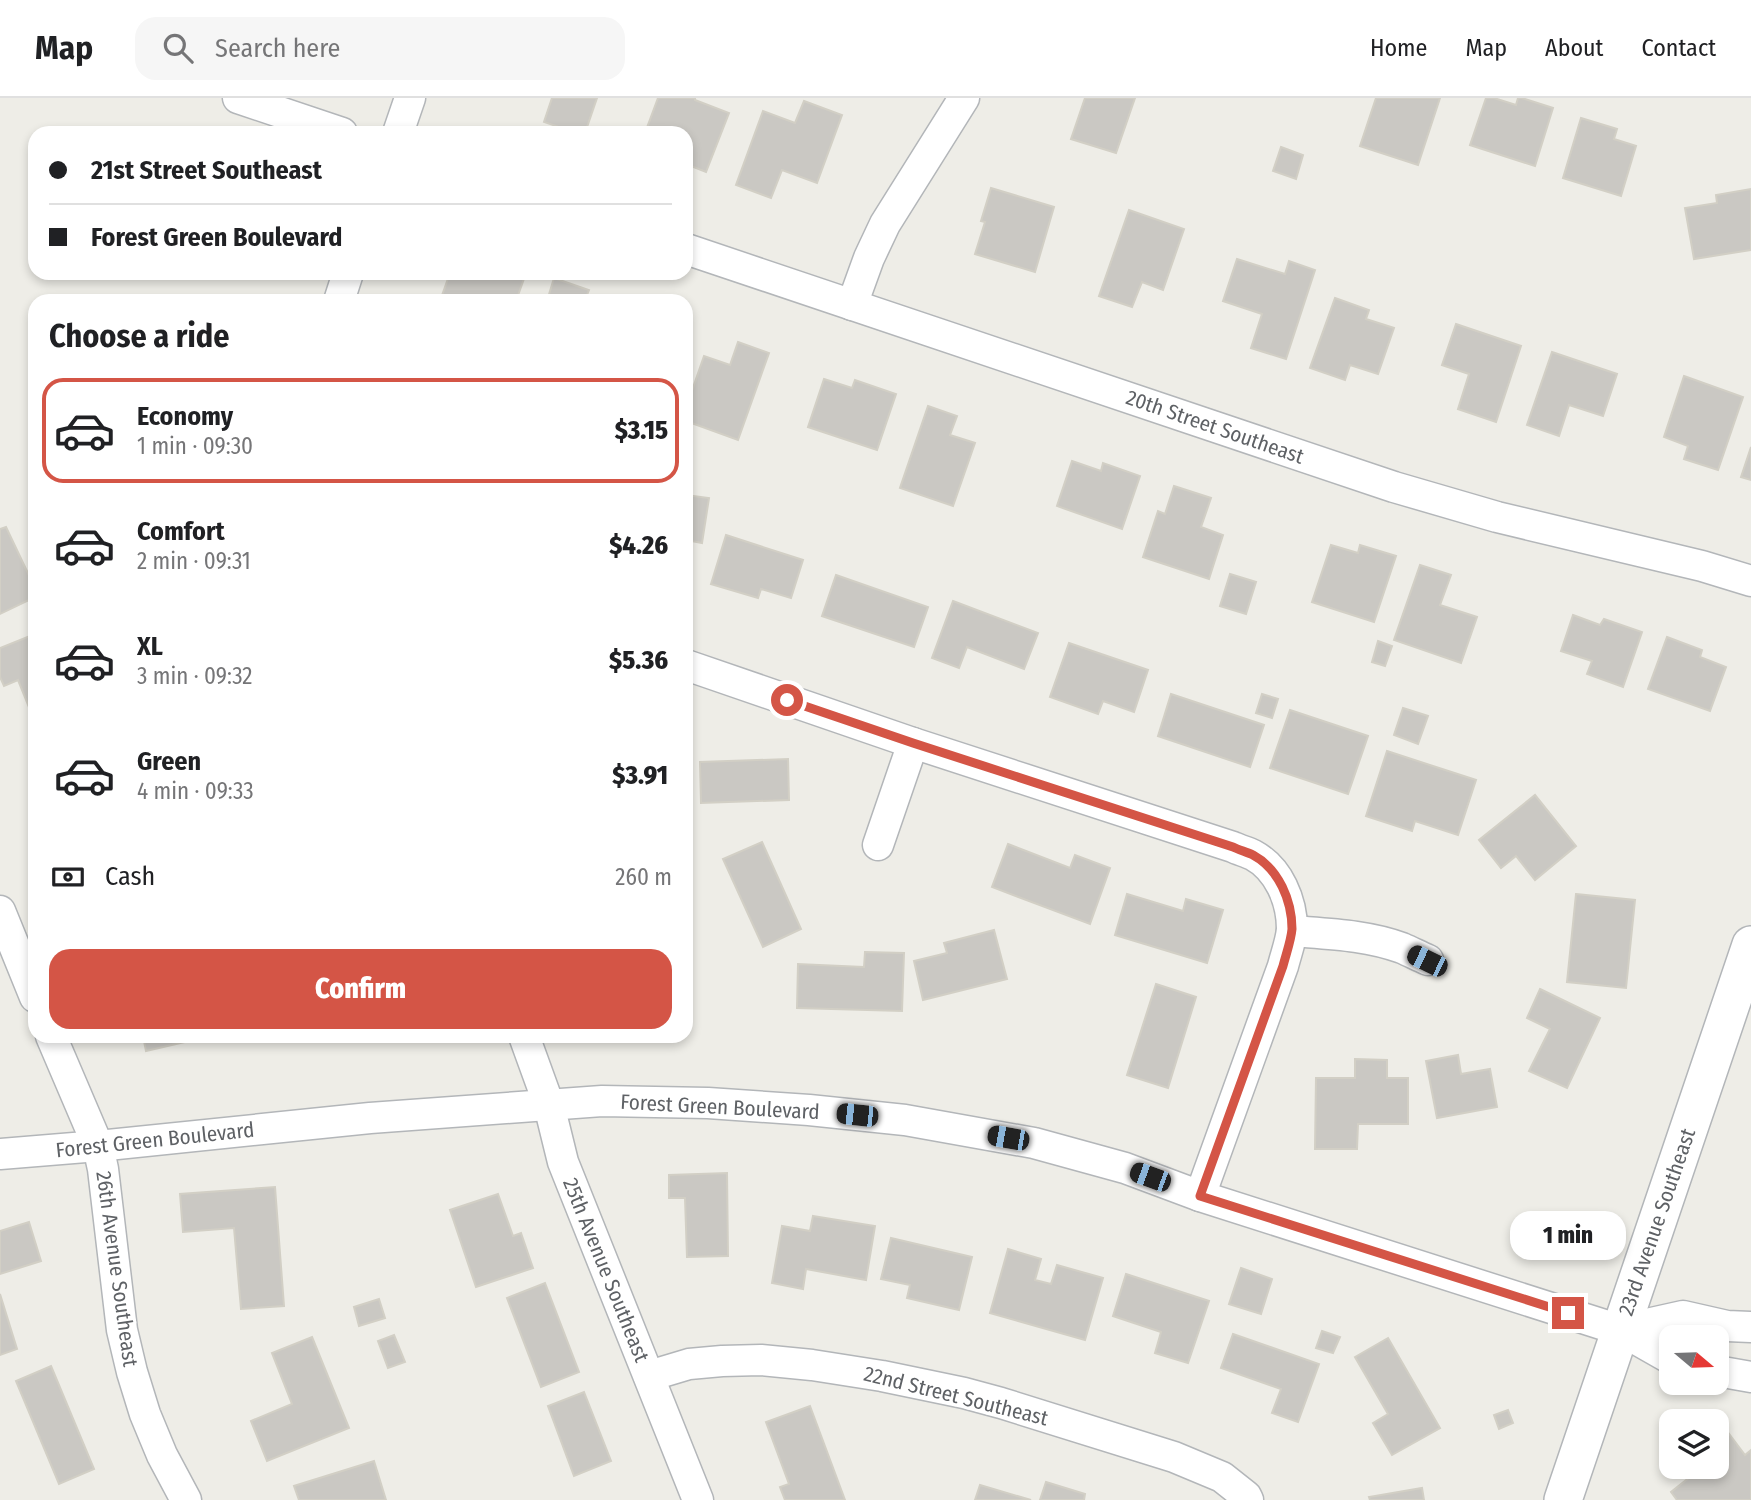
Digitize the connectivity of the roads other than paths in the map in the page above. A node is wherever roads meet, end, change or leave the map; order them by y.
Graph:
1 (238, 98) edge
2 (410, 98) edge
3 (964, 98) edge
4 (321, 126) edge
5 (400, 126) edge
6 (693, 251) edge
7 (852, 304) junction
8 (1751, 581) edge
9 (693, 667) edge
10 (913, 743) junction
11 (878, 845) dead end
12 (0, 911) edge
13 (1292, 931) junction
14 (1751, 945) edge
15 (1427, 961) dead end
16 (28, 980) edge
17 (54, 1043) edge
18 (527, 1043) edge
19 (549, 1105) junction
20 (98, 1146) junction
21 (0, 1153) edge
22 (1200, 1196) junction
23 (1751, 1327) edge
24 (1620, 1330) junction
25 (1659, 1352) edge
26 (1729, 1373) edge
27 (649, 1377) junction
28 (1751, 1377) edge
29 (186, 1500) edge
30 (698, 1500) edge
31 (1248, 1500) edge
32 (1563, 1500) edge

1 - 4 street
2 - 5 street
3 - 7 street
6 - 7 street, 20th Street Southeast
7 - 8 street, 20th Street Southeast
9 - 10 street
10 - 11 street
10 - 13 street
12 - 16 street
13 - 15 street
13 - 22 street
14 - 24 street, 23rd Avenue Southeast
17 - 20 street, 26th Avenue Southeast
18 - 19 street, 25th Avenue Southeast
19 - 20 street, Forest Green Boulevard
19 - 22 street, Forest Green Boulevard
19 - 27 street, 25th Avenue Southeast
20 - 21 street, Forest Green Boulevard
20 - 29 street, 26th Avenue Southeast
22 - 24 street, Forest Green Boulevard
23 - 24 street
24 - 25 street
24 - 32 street, 23rd Avenue Southeast
26 - 28 street
27 - 30 street, 25th Avenue Southeast
27 - 31 street, 22nd Street Southeast

